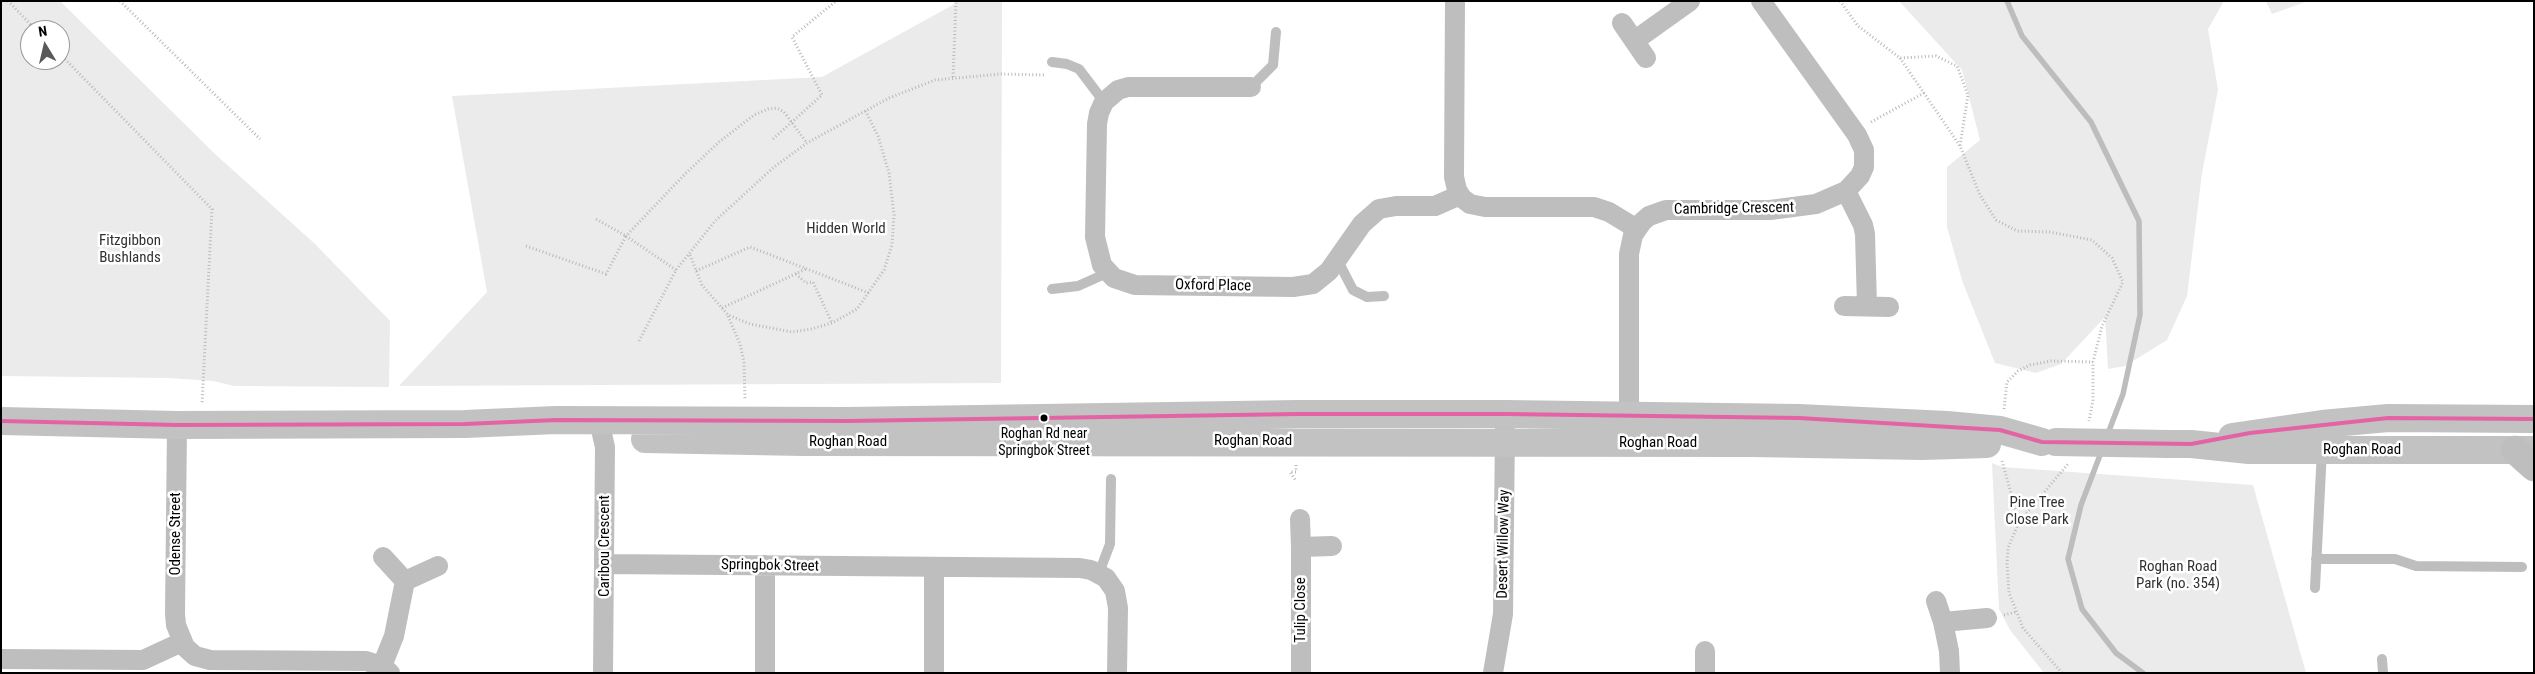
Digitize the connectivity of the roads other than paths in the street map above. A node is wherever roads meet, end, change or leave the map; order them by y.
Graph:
1 (1455, 1) edge
2 (1690, 1) edge
3 (1761, 1) edge
4 (1622, 23) dead end
5 (1276, 32) dead end
6 (1634, 41) junction
7 (1646, 58) dead end
8 (1052, 62) dead end
9 (1251, 87) joint
10 (1104, 102) junction
11 (1846, 191) junction
12 (1460, 195) junction
13 (1637, 229) junction
14 (1337, 259) junction
15 (1107, 273) junction
16 (1052, 289) dead end
17 (1384, 296) dead end
18 (1844, 306) dead end
19 (1867, 306) junction
20 (1889, 307) dead end
21 (1506, 414) junction
22 (1629, 417) junction
23 (2534, 419) edge
24 (1, 421) edge
25 (189, 424) junction
26 (601, 430) junction
27 (2322, 437) junction
28 (1505, 442) junction
29 (1629, 444) junction
30 (2056, 449) junction
31 (2528, 455) edge
32 (1110, 479) dead end
33 (1300, 519) dead end
34 (1332, 546) dead end
35 (1301, 547) junction
36 (383, 557) dead end
37 (2316, 559) junction
38 (605, 564) junction
39 (765, 565) junction
40 (438, 566) dead end
41 (2522, 566) dead end
42 (934, 568) junction
43 (1099, 573) junction
44 (405, 581) junction
45 (2315, 588) dead end
46 (1936, 601) dead end
47 (1987, 618) dead end
48 (1943, 622) junction
49 (182, 642) junction
50 (1705, 651) dead end
51 (1, 659) edge
52 (2382, 659) dead end
53 (386, 669) edge
54 (603, 673) edge
55 (764, 673) edge
56 (934, 673) edge
57 (1117, 673) edge
58 (1301, 673) edge
59 (1493, 673) edge
60 (1705, 673) edge
61 (1950, 673) edge
62 (2382, 673) edge

1 - 12 street
2 - 6 street
3 - 11 street, Cambridge Crescent
4 - 6 street
5 - 9 lane
6 - 7 street
8 - 10 lane
9 - 10 street
10 - 15 street
11 - 13 street, Cambridge Crescent
11 - 19 street
12 - 13 street
12 - 14 street, Oxford Place
13 - 22 street
14 - 15 street, Oxford Place
14 - 17 lane
15 - 16 lane
18 - 19 street
19 - 20 street
21 - 22 main road, Roghan Road
21 - 26 main road, Roghan Road
21 - 28 street, Desert Willow Way
22 - 29 street
22 - 30 main road, Roghan Road
23 - 27 main road, Roghan Road
24 - 25 main road, Roghan Road
25 - 26 main road, Roghan Road
25 - 49 street, Odense Street
26 - 28 main road, Roghan Road
26 - 38 street, Caribou Crescent
27 - 30 main road, Roghan Road, bridge
27 - 31 main road, Roghan Road
27 - 37 lane
28 - 29 main road, Roghan Road
28 - 59 street, Desert Willow Way
29 - 30 main road, Roghan Road
32 - 43 lane
33 - 35 street, Tulip Close
34 - 35 street
35 - 58 street, Tulip Close
36 - 44 street
37 - 41 lane
37 - 45 lane
38 - 39 street, Springbok Street
38 - 54 street, Caribou Crescent
39 - 42 street, Springbok Street
39 - 55 street
40 - 44 street
42 - 43 street, Springbok Street
42 - 56 street
43 - 57 street
44 - 53 street
46 - 48 street
47 - 48 street
48 - 61 street
49 - 51 street
49 - 53 street
50 - 60 street
52 - 62 lane

